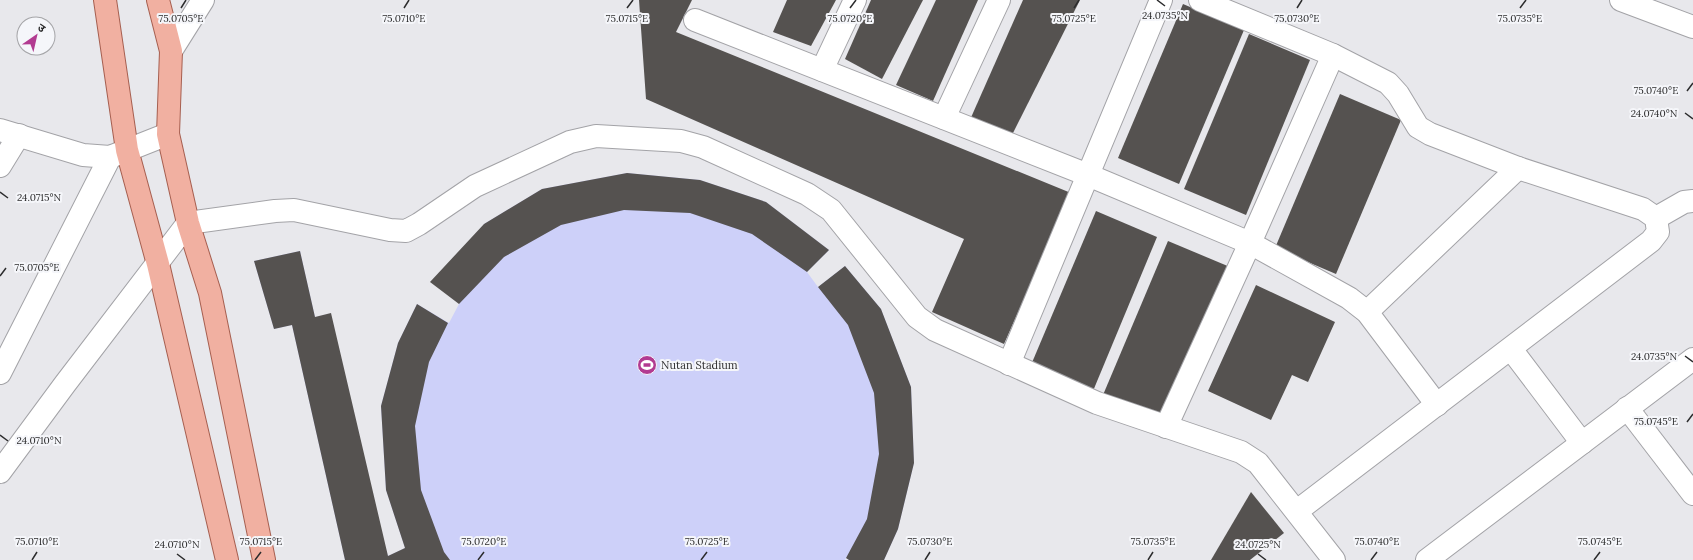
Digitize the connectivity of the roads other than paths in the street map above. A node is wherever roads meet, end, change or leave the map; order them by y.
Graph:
1 (105, 0) edge
2 (158, 0) edge
3 (203, 0) edge
4 (855, 0) edge
5 (999, 0) edge
6 (1161, 0) edge
7 (1200, 0) edge
8 (1621, 0) edge
9 (695, 20) dead end
10 (1693, 27) edge
11 (171, 51) junction
12 (1333, 55) junction
13 (822, 70) junction
14 (944, 118) junction
15 (10, 133) edge
16 (168, 134) junction
17 (119, 154) junction
18 (0, 166) edge
19 (1518, 168) junction
20 (1088, 175) junction
21 (1693, 201) edge
22 (1656, 218) junction
23 (188, 223) junction
24 (1250, 243) junction
25 (158, 264) junction
26 (1367, 312) junction
27 (1510, 348) junction
28 (1693, 358) edge
29 (1010, 364) junction
30 (0, 372) edge
31 (1437, 405) junction
32 (1627, 408) junction
33 (1166, 427) junction
34 (1582, 443) junction
35 (0, 472) edge
36 (1693, 494) edge
37 (1297, 511) junction
38 (228, 560) edge
39 (264, 560) edge
40 (1334, 560) edge
41 (1427, 560) edge

1 - 17 main road
2 - 11 main road
3 - 11 street
4 - 13 street
5 - 14 street
6 - 20 street
7 - 12 street
8 - 10 street
9 - 13 street
11 - 16 main road
12 - 19 street
12 - 24 street
13 - 14 street
14 - 20 street
15 - 17 street
15 - 18 street
16 - 17 street
16 - 23 main road
17 - 25 main road
17 - 30 street
19 - 22 street
19 - 26 street
20 - 24 street
20 - 29 street
21 - 22 street
22 - 27 street
23 - 25 street
23 - 29 street
23 - 39 main road
24 - 26 street
24 - 33 street
25 - 35 street
25 - 38 main road
26 - 31 street
27 - 31 street
27 - 34 street
28 - 32 street
29 - 33 street
31 - 37 street
32 - 34 street
32 - 36 street
33 - 37 street
34 - 41 street
37 - 40 street

